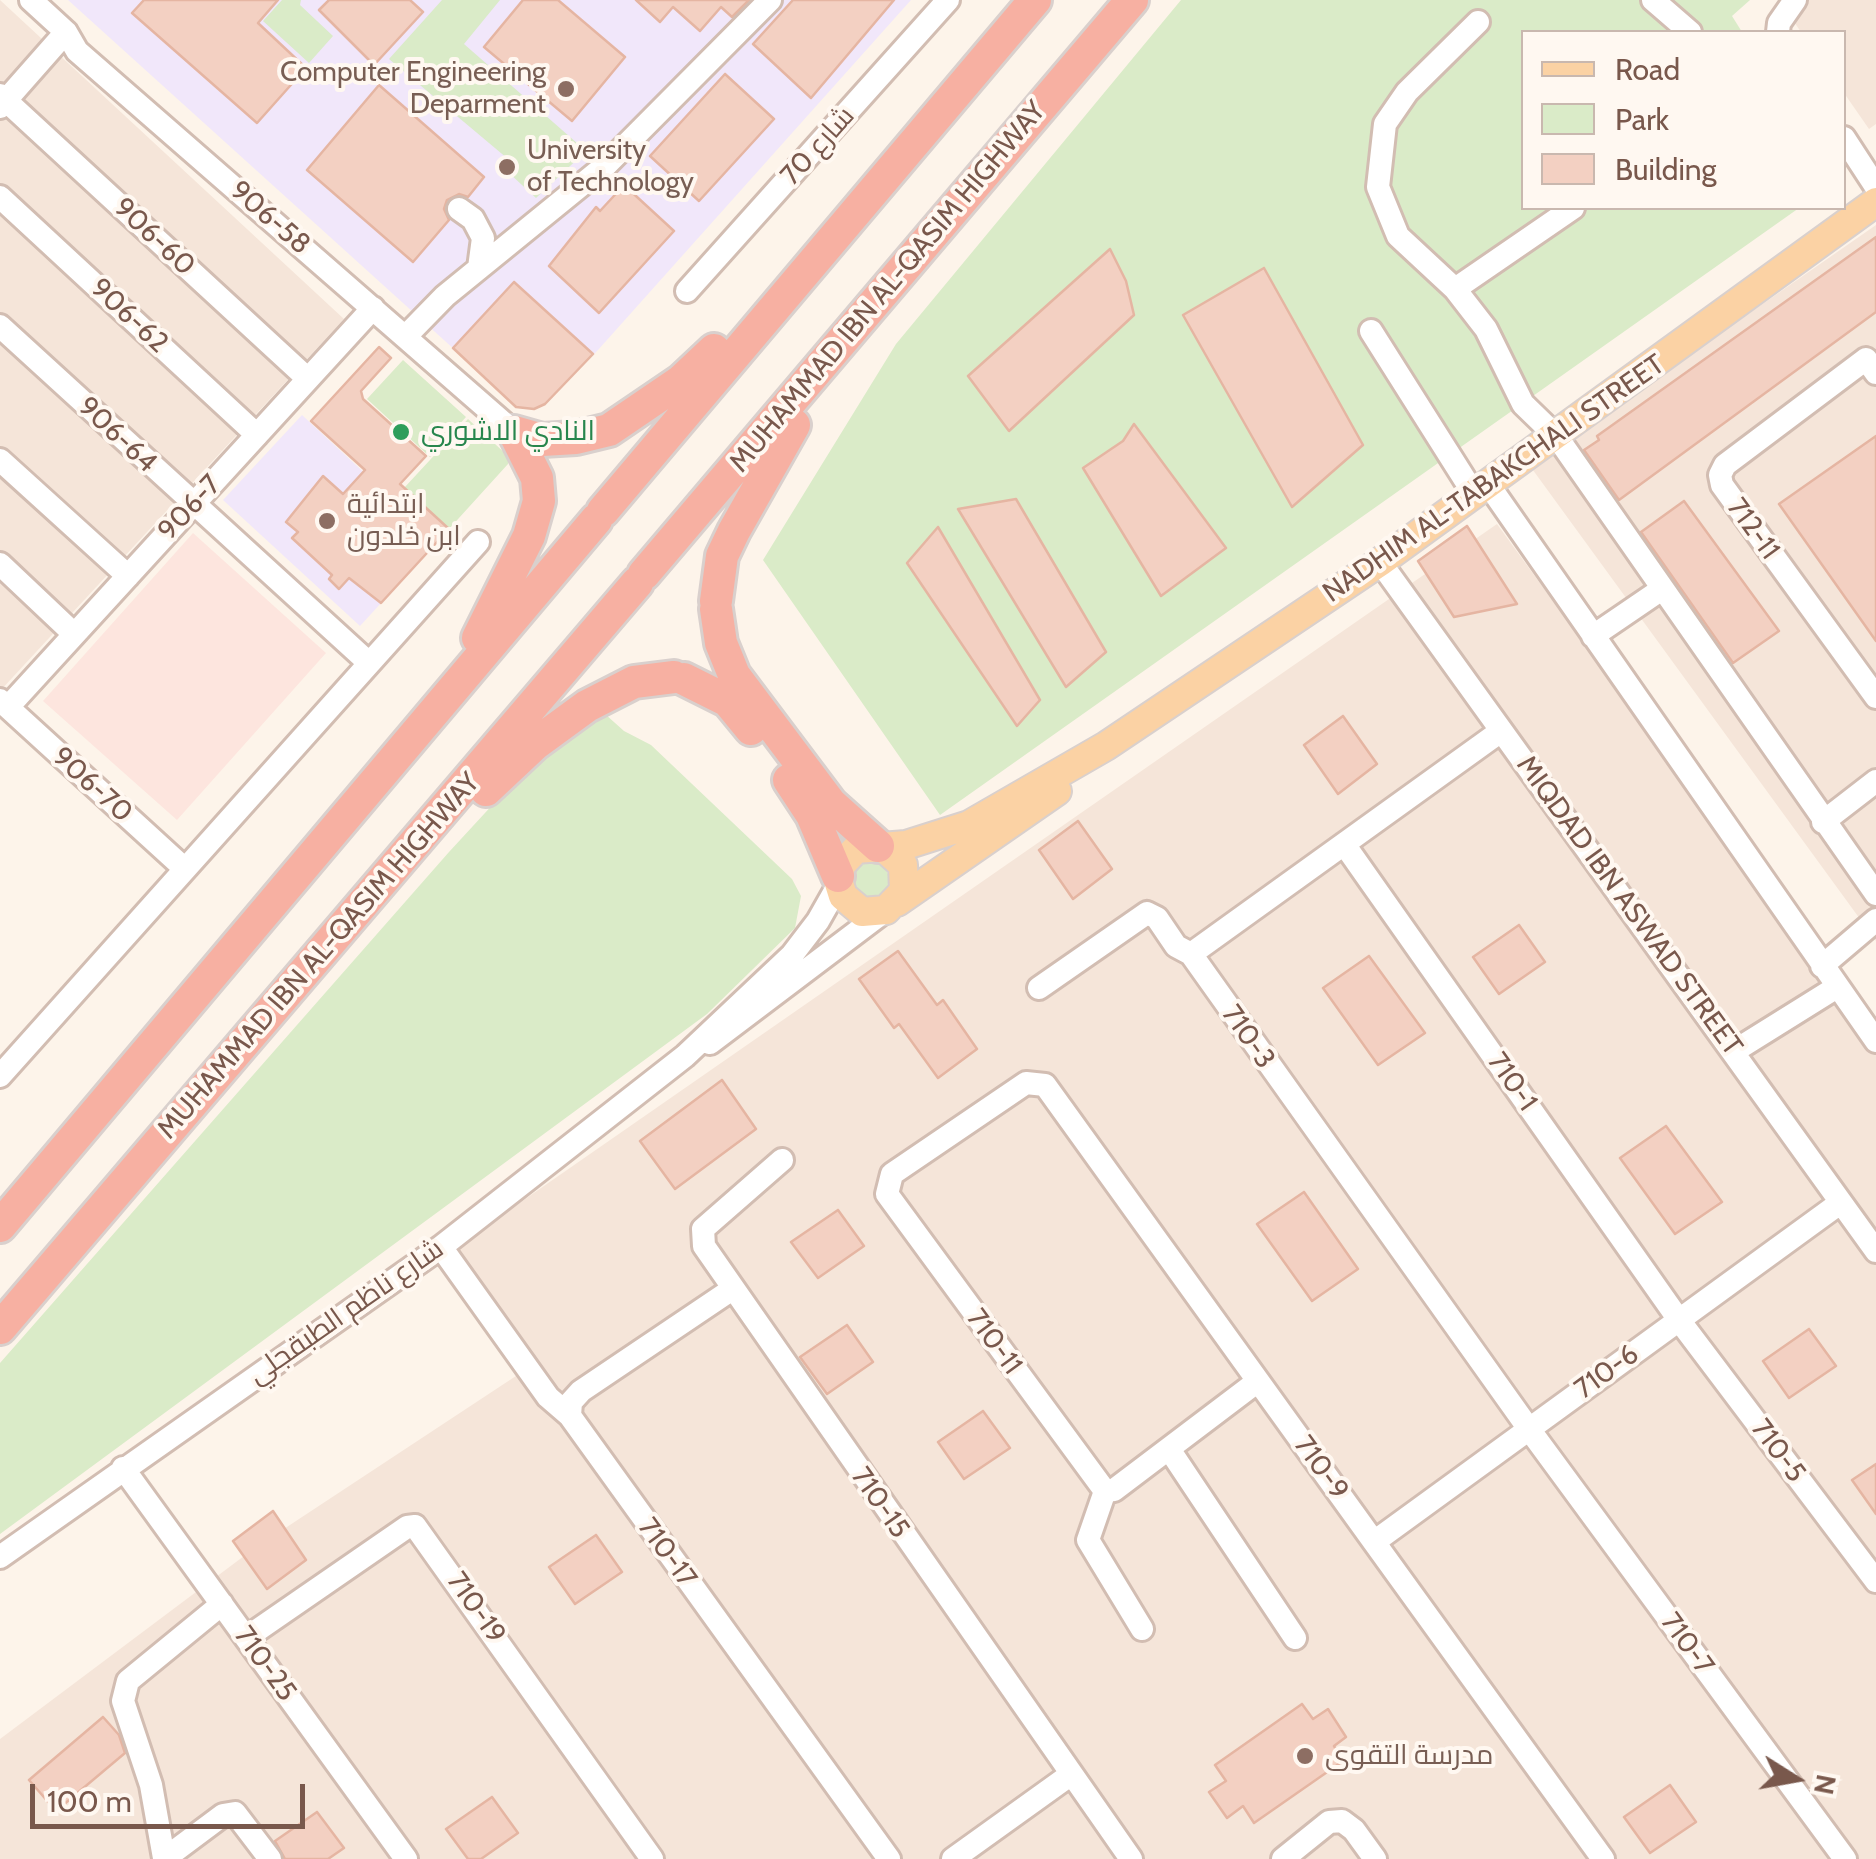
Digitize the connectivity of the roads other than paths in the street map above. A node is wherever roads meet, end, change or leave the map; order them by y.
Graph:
1 (31, 0) edge
2 (770, 0) edge
3 (948, 0) edge
4 (1035, 0) edge
5 (1132, 0) edge
6 (1653, 0) edge
7 (1795, 0) edge
8 (1478, 22) dead end
9 (1688, 30) edge
10 (1779, 30) edge
11 (66, 32) junction
12 (2, 101) edge
13 (1846, 141) edge
14 (1876, 186) edge
15 (0, 197) edge
16 (1876, 202) edge
17 (459, 209) dead end
18 (1570, 210) edge
19 (824, 248) junction
20 (479, 268) junction
21 (1456, 289) junction
22 (687, 291) dead end
23 (878, 298) junction
24 (373, 308) junction
25 (0, 326) edge
26 (1371, 331) dead end
27 (405, 337) junction
28 (1873, 361) edge
29 (308, 379) junction
30 (514, 432) junction
31 (257, 435) junction
32 (1557, 437) junction
33 (0, 460) edge
34 (1481, 489) junction
35 (193, 505) junction
36 (478, 542) dead end
37 (1380, 562) junction
38 (0, 564) edge
39 (128, 576) junction
40 (1662, 589) junction
41 (74, 634) junction
42 (1593, 636) junction
43 (369, 663) junction
44 (1876, 698) edge
45 (4, 704) edge
46 (1501, 731) junction
47 (412, 739) junction
48 (1106, 746) junction
49 (1876, 780) edge
50 (1823, 822) junction
51 (1344, 844) junction
52 (881, 846) junction
53 (185, 869) junction
54 (839, 880) junction
55 (1876, 894) edge
56 (892, 906) junction
57 (1876, 920) edge
58 (333, 940) junction
59 (1191, 954) junction
60 (1822, 966) junction
61 (1837, 987) junction
62 (1039, 988) dead end
63 (1876, 1041) edge
64 (1736, 1050) junction
65 (685, 1056) junction
66 (4, 1062) edge
67 (1036, 1081) joint
68 (782, 1160) dead end
69 (1840, 1203) junction
70 (0, 1226) edge
71 (441, 1246) junction
72 (1876, 1250) edge
73 (731, 1290) junction
74 (1679, 1320) junction
75 (0, 1328) edge
76 (1258, 1381) junction
77 (570, 1416) junction
78 (1529, 1429) junction
79 (1169, 1448) junction
80 (123, 1468) junction
81 (1106, 1492) junction
82 (1374, 1542) junction
83 (0, 1558) edge
84 (1876, 1582) edge
85 (222, 1604) junction
86 (1142, 1629) dead end
87 (246, 1638) junction
88 (1295, 1638) dead end
89 (1070, 1775) junction
90 (394, 1855) edge
91 (164, 1859) edge
92 (270, 1859) edge
93 (652, 1859) edge
94 (889, 1859) edge
95 (953, 1859) edge
96 (1131, 1859) edge
97 (1283, 1859) edge
98 (1375, 1859) edge
99 (1603, 1859) edge
100 (1845, 1859) edge

1 - 11 street, 906-58
2 - 20 street
3 - 22 street, شارع 70
4 - 19 highway
5 - 23 highway, MUHAMMAD IBN AL-QASIM HIGHWAY
6 - 9 street
7 - 10 street
8 - 21 street
11 - 12 street
11 - 24 street, 906-58
12 - 29 street, 906-60
13 - 14 street
15 - 31 street, 906-62
16 - 32 main road, NADHIM AL-TABAKCHALI STREET
17 - 20 street
18 - 21 street
19 - 30 highway
19 - 47 highway
20 - 27 street
21 - 32 street
23 - 52 highway
23 - 58 highway, MUHAMMAD IBN AL-QASIM HIGHWAY
24 - 27 street, 906-58
24 - 29 street, 906-7
25 - 35 street, 906-64
26 - 34 street
27 - 30 street, 906-58
28 - 44 street, 712-11
29 - 31 street, 906-7
30 - 47 highway
31 - 35 street, 906-7
32 - 34 main road, NADHIM AL-TABAKCHALI STREET
32 - 40 street
33 - 39 street
34 - 37 main road, NADHIM AL-TABAKCHALI STREET
34 - 42 street
35 - 39 street, 906-7
35 - 43 street, 906-64
36 - 43 street
37 - 46 street, MIQDAD IBN ASWAD STREET
37 - 48 main road, NADHIM AL-TABAKCHALI STREET
38 - 41 street
39 - 41 street, 906-7
40 - 42 street
40 - 50 street
41 - 45 street, 906-7
42 - 60 street
43 - 53 street
45 - 53 street, 906-70
46 - 51 street
46 - 64 street, MIQDAD IBN ASWAD STREET
47 - 70 highway
48 - 52 main road
48 - 56 main road
49 - 50 street
50 - 55 street
51 - 59 street
51 - 74 street, 710-1
52 - 54 main road
52 - 56 main road
53 - 66 street
54 - 56 main road
54 - 58 highway
54 - 65 street
56 - 65 street
57 - 60 street
58 - 75 highway, MUHAMMAD IBN AL-QASIM HIGHWAY
59 - 62 street, 710-3
59 - 78 street, 710-3
60 - 61 street
61 - 63 street
61 - 64 street
64 - 69 street, MIQDAD IBN ASWAD STREET
65 - 71 street, شارع ناظم الطبقجلي
67 - 76 street, 710-9
67 - 81 street, 710-11
68 - 73 street, 710-15
69 - 72 street, MIQDAD IBN ASWAD STREET
69 - 74 street, 710-6
71 - 77 street, 710-17
71 - 80 street, شارع ناظم الطبقجلي
73 - 77 street
73 - 89 street, 710-15
74 - 78 street, 710-6
74 - 84 street, 710-5
76 - 79 street
76 - 82 street, 710-9
77 - 94 street, 710-17
78 - 82 street, 710-6
78 - 100 street, 710-7
79 - 81 street
79 - 88 street
80 - 83 street, شارع ناظم الطبقجلي
80 - 85 street, 710-25
81 - 86 street
82 - 99 street, 710-9
85 - 87 street, 710-25
85 - 91 street
87 - 90 street, 710-25
87 - 93 street, 710-19
89 - 95 street
89 - 96 street, 710-15
91 - 92 street
97 - 98 street

